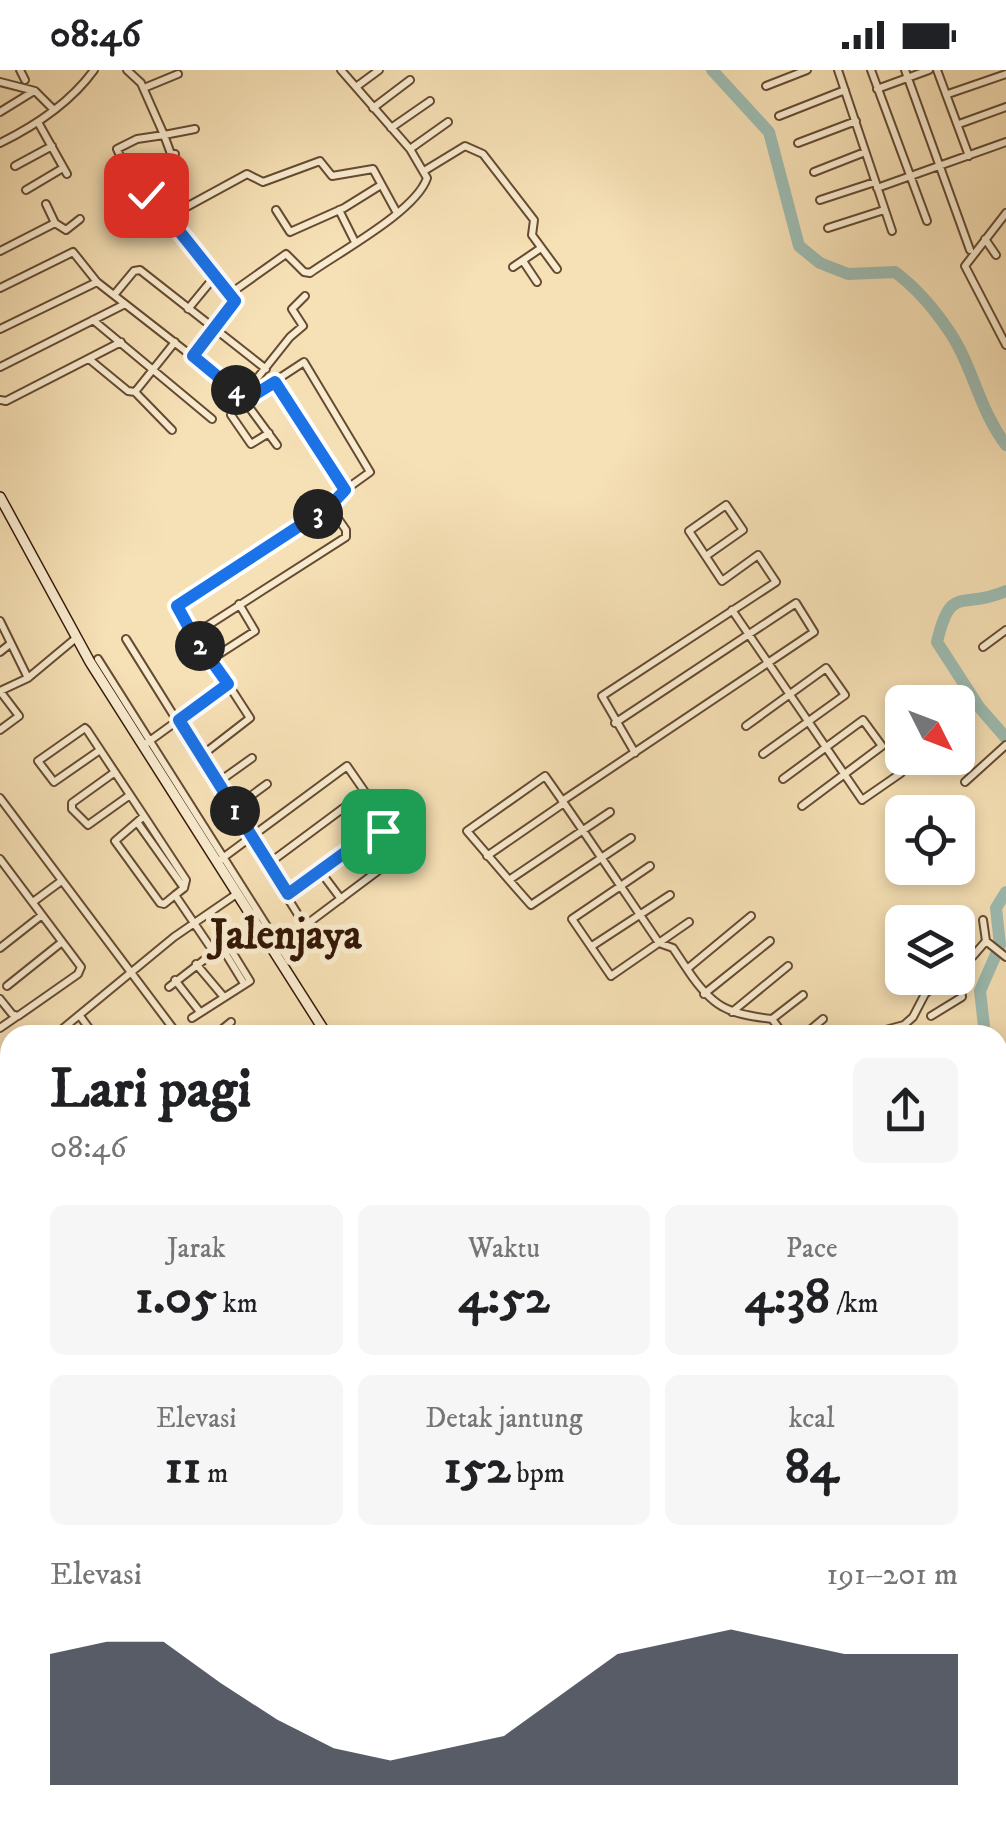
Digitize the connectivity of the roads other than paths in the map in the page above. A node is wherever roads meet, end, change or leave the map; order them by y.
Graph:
1 (20, 70) edge
2 (94, 70) edge
3 (127, 70) edge
4 (342, 70) edge
5 (380, 70) edge
6 (808, 70) edge
7 (838, 70) edge
8 (870, 70) edge
9 (905, 70) edge
10 (929, 70) edge
11 (937, 70) edge
12 (178, 74) dead end
13 (1006, 74) edge
14 (25, 80) dead end
15 (410, 80) dead end
16 (908, 80) junction
17 (0, 82) edge
18 (766, 86) dead end
19 (356, 87) junction
20 (144, 88) junction
21 (878, 89) junction
22 (34, 90) junction
23 (846, 90) junction
24 (948, 94) junction
25 (430, 101) dead end
26 (1006, 107) edge
27 (373, 108) junction
28 (54, 110) junction
29 (0, 112) edge
30 (779, 116) dead end
31 (856, 121) junction
32 (448, 122) dead end
33 (39, 124) junction
34 (960, 124) junction
35 (391, 128) junction
36 (195, 129) dead end
37 (164, 135) junction
38 (1006, 142) edge
39 (0, 143) edge
40 (798, 144) dead end
41 (52, 146) junction
42 (410, 149) junction
43 (864, 152) junction
44 (175, 154) dead end
45 (969, 156) junction
46 (15, 166) dead end
47 (940, 166) junction
48 (424, 171) junction
49 (814, 172) dead end
50 (909, 178) junction
51 (381, 185) junction
52 (876, 185) junction
53 (26, 190) dead end
54 (820, 200) dead end
55 (46, 204) dead end
56 (276, 210) dead end
57 (339, 210) junction
58 (884, 210) junction
59 (397, 213) junction
60 (1006, 214) edge
61 (168, 217) junction
62 (80, 219) dead end
63 (926, 222) dead end
64 (55, 223) junction
65 (828, 228) dead end
66 (892, 231) dead end
67 (985, 238) junction
68 (355, 242) junction
69 (542, 248) junction
70 (970, 250) dead end
71 (0, 251) edge
72 (996, 255) dead end
73 (523, 260) junction
74 (513, 268) dead end
75 (557, 269) dead end
76 (216, 275) junction
77 (98, 282) junction
78 (537, 282) dead end
79 (0, 288) edge
80 (231, 293) junction
81 (114, 295) junction
82 (305, 296) dead end
83 (125, 304) junction
84 (188, 309) junction
85 (93, 320) junction
86 (0, 328) edge
87 (214, 329) junction
88 (121, 342) junction
89 (175, 342) junction
90 (1006, 345) edge
91 (193, 356) junction
92 (88, 358) junction
93 (0, 367) edge
94 (154, 369) junction
95 (266, 369) junction
96 (275, 382) junction
97 (135, 392) junction
98 (245, 398) junction
99 (0, 400) edge
100 (230, 416) dead end
101 (212, 419) dead end
102 (172, 430) dead end
103 (269, 433) junction
104 (278, 446) dead end
105 (345, 490) junction
106 (0, 496) edge
107 (330, 506) junction
108 (706, 556) junction
109 (238, 604) junction
110 (732, 610) junction
111 (0, 621) edge
112 (1006, 630) edge
113 (748, 634) junction
114 (193, 635) junction
115 (76, 638) junction
116 (126, 639) dead end
117 (10, 644) junction
118 (984, 647) dead end
119 (0, 652) edge
120 (98, 659) dead end
121 (210, 660) junction
122 (767, 664) junction
123 (28, 678) junction
124 (228, 684) junction
125 (0, 691) edge
126 (789, 695) junction
127 (179, 720) junction
128 (808, 722) junction
129 (615, 724) junction
130 (746, 726) dead end
131 (0, 730) edge
132 (147, 743) junction
133 (826, 748) junction
134 (1005, 749) edge
135 (100, 750) junction
136 (635, 753) junction
137 (764, 754) dead end
138 (201, 756) junction
139 (252, 758) dead end
140 (115, 772) junction
141 (844, 774) junction
142 (898, 775) edge
143 (783, 779) dead end
144 (965, 782) dead end
145 (217, 783) junction
146 (267, 784) dead end
147 (130, 795) junction
148 (0, 798) edge
149 (563, 802) junction
150 (802, 806) dead end
151 (233, 809) junction
152 (610, 812) dead end
153 (144, 816) junction
154 (137, 822) junction
155 (582, 830) junction
156 (252, 838) junction
157 (630, 838) dead end
158 (487, 856) junction
159 (602, 857) junction
160 (220, 860) junction
161 (1, 861) edge
162 (268, 864) junction
163 (650, 866) dead end
164 (320, 871) junction
165 (509, 880) junction
166 (60, 882) junction
167 (621, 886) junction
168 (184, 888) junction
169 (238, 893) junction
170 (288, 894) junction
171 (175, 895) junction
172 (670, 895) dead end
173 (341, 899) junction
174 (32, 902) junction
175 (42, 915) junction
176 (640, 915) junction
177 (752, 916) dead end
178 (983, 920) dead end
179 (195, 922) junction
180 (689, 922) dead end
181 (307, 924) junction
182 (234, 936) dead end
183 (770, 941) dead end
184 (62, 942) junction
185 (659, 943) junction
186 (989, 943) junction
187 (224, 944) junction
188 (317, 944) dead end
189 (591, 947) junction
190 (0, 948) edge
191 (213, 951) junction
192 (975, 955) edge
193 (1005, 956) edge
194 (289, 961) dead end
195 (196, 964) junction
196 (788, 966) dead end
197 (687, 969) junction
198 (131, 976) junction
199 (7, 986) dead end
200 (704, 994) junction
201 (803, 995) dead end
202 (924, 995) edge
203 (962, 995) edge
204 (223, 996) junction
205 (0, 1000) edge
206 (731, 1012) junction
207 (80, 1016) junction
208 (932, 1016) dead end
209 (16, 1017) junction
210 (772, 1019) junction
211 (823, 1019) dead end
212 (232, 1022) dead end
213 (4, 1025) edge
214 (68, 1025) edge
215 (87, 1025) edge
216 (170, 1025) edge
217 (228, 1025) edge
218 (320, 1025) edge
219 (776, 1025) edge
220 (816, 1025) edge
221 (904, 1025) edge

1 - 14 street
2 - 28 street
3 - 20 street
4 - 19 street
5 - 19 street
6 - 18 street
7 - 23 street
8 - 21 street
9 - 16 street
10 - 16 street
11 - 24 street
12 - 20 street
13 - 24 street
15 - 27 street
16 - 21 street
16 - 47 street
17 - 22 street
19 - 27 street
20 - 37 street
21 - 50 street
22 - 28 street
22 - 29 street
23 - 30 street
23 - 31 street
24 - 34 street
25 - 35 street
26 - 34 street
27 - 35 street
28 - 33 street
31 - 40 street
31 - 43 street
32 - 42 street
33 - 39 street
33 - 41 street
34 - 45 street
35 - 42 street
36 - 37 street
37 - 44 street
37 - 61 street
38 - 45 street
41 - 46 street
41 - 53 street
42 - 48 street
43 - 49 street
43 - 52 street
45 - 47 street
47 - 50 street
47 - 70 street
48 - 59 street
48 - 69 street
50 - 52 street
50 - 63 street
51 - 57 street
51 - 59 street
51 - 61 street
52 - 54 street
52 - 58 street
55 - 64 street
56 - 57 street
57 - 68 street
58 - 65 street
58 - 66 street
59 - 68 street
60 - 67 street
61 - 76 street
62 - 64 street
64 - 71 street
67 - 72 street
67 - 90 street
68 - 80 street
69 - 73 street
69 - 75 street
73 - 74 street
73 - 78 street
76 - 80 street
76 - 84 street
77 - 79 street
77 - 81 street
77 - 86 street
80 - 87 street
81 - 83 street
81 - 84 street
82 - 95 street
83 - 85 street
83 - 89 street
84 - 87 street
85 - 88 street
85 - 93 street
87 - 91 street
87 - 95 street
88 - 92 street
88 - 94 street
89 - 91 street
89 - 94 street
91 - 98 street
92 - 97 street
92 - 99 street
94 - 97 street
94 - 101 street
95 - 98 street
96 - 98 street
96 - 105 street
96 - 105 street
97 - 102 street
98 - 103 street
100 - 103 street
103 - 104 street
105 - 107 street
106 - 115 main road
107 - 109 street
107 - 114 street
108 - 108 street
108 - 110 street
109 - 114 street
109 - 121 street
110 - 113 street
110 - 129 street
111 - 117 street
112 - 118 street
113 - 122 street
113 - 122 street
113 - 129 street
114 - 121 street
115 - 123 street
115 - 132 main road
116 - 127 street
117 - 119 street
117 - 123 street
120 - 132 street
121 - 124 street
122 - 126 street
122 - 136 street
123 - 125 street
124 - 127 street
124 - 138 street
125 - 131 street
126 - 128 street
126 - 128 street
126 - 130 street
127 - 132 street
127 - 138 street
128 - 133 street
128 - 137 street
129 - 136 street
132 - 160 main road
133 - 141 street
133 - 141 street
133 - 143 street
134 - 144 street
135 - 135 street
135 - 140 street
136 - 149 street
138 - 145 street
139 - 145 street
140 - 147 street
140 - 147 street
141 - 142 street
141 - 150 street
145 - 151 street
146 - 151 street
147 - 153 street
148 - 166 street
149 - 155 street
149 - 158 street
149 - 158 street
151 - 156 street
152 - 155 street
153 - 154 street
153 - 168 street
154 - 168 street
154 - 171 street
155 - 159 street
155 - 165 street
156 - 160 street
156 - 162 street
156 - 162 street
157 - 159 street
158 - 165 street
159 - 165 street
159 - 167 street
160 - 169 main road
160 - 194 street
161 - 174 street
162 - 170 street
163 - 167 street
164 - 170 street
164 - 173 street
164 - 173 street
166 - 174 street
166 - 198 street
167 - 176 street
167 - 189 street
168 - 171 street
169 - 179 street
169 - 218 main road
170 - 181 street
171 - 179 street
172 - 176 street
173 - 181 street
174 - 175 street
175 - 184 street
175 - 190 street
176 - 185 street
176 - 189 street
177 - 197 street
178 - 186 street
179 - 191 street
179 - 198 street
180 - 185 street
181 - 188 street
182 - 187 street
183 - 200 street
184 - 199 street
184 - 209 street
185 - 189 street
185 - 197 street
186 - 192 street
186 - 193 street
187 - 191 street
187 - 204 street
191 - 195 street
195 - 204 street
195 - 204 street
196 - 206 street
197 - 200 street
198 - 207 street
198 - 216 street
200 - 206 street
201 - 210 street
202 - 221 street
203 - 208 street
205 - 209 street
206 - 210 street
207 - 214 street
207 - 215 street
209 - 213 street
210 - 219 street
211 - 220 street
212 - 217 street

